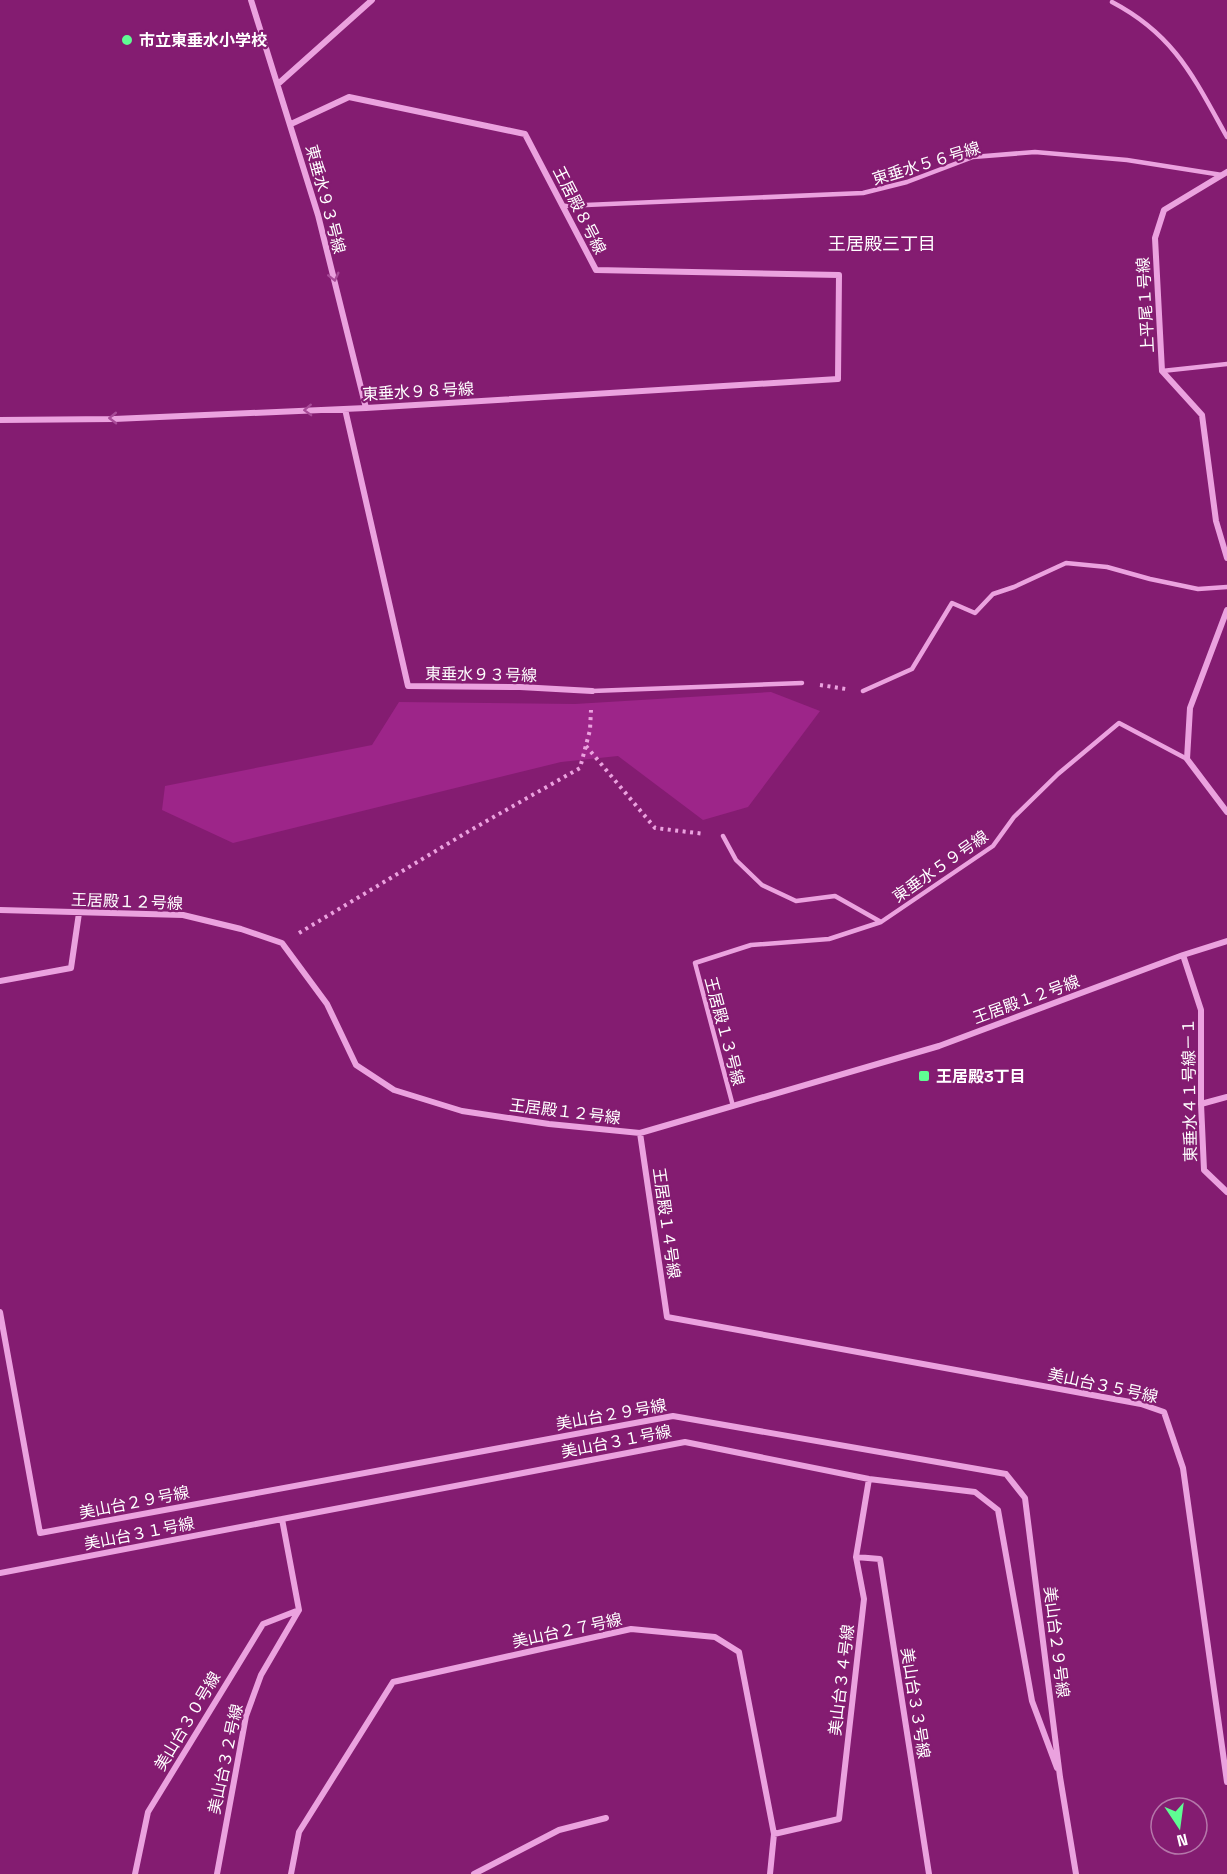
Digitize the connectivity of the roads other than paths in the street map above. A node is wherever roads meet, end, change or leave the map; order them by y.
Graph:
1 (251, 0) edge
2 (372, 0) edge
3 (1112, 2) dead end
4 (278, 84) junction
5 (291, 124) junction
6 (1227, 137) edge
7 (1225, 173) edge
8 (563, 206) junction
9 (1227, 364) edge
10 (1162, 371) junction
11 (838, 379) joint
12 (366, 408) junction
13 (345, 409) junction
14 (0, 420) edge
15 (1227, 558) edge
16 (1227, 587) edge
17 (1227, 610) edge
18 (802, 683) road end
19 (863, 691) road end
20 (592, 692) joint
21 (1187, 759) junction
22 (1227, 813) edge
23 (723, 836) road end
24 (0, 910) edge
25 (79, 913) junction
26 (881, 922) junction
27 (1227, 941) edge
28 (1183, 955) junction
29 (695, 963) joint
30 (0, 981) edge
31 (1227, 1097) edge
32 (1201, 1104) junction
33 (733, 1106) junction
34 (640, 1133) junction
35 (1227, 1191) edge
36 (0, 1312) edge
37 (667, 1317) joint
38 (869, 1479) junction
39 (282, 1520) junction
40 (855, 1557) junction
41 (0, 1574) edge
42 (299, 1610) junction
43 (1060, 1777) junction
44 (1227, 1782) edge
45 (606, 1818) dead end
46 (774, 1834) junction
47 (135, 1874) edge
48 (217, 1874) edge
49 (291, 1874) edge
50 (474, 1874) edge
51 (770, 1874) edge
52 (929, 1874) edge
53 (1076, 1874) edge

1 - 4 street, 東垂水９３号線
2 - 4 street
3 - 6 lane
4 - 5 street, 東垂水９３号線
5 - 8 street, 王居殿８号線
5 -> 12 street, 東垂水９３号線
7 - 8 lane, 東垂水５６号線
7 - 10 street, 上平尾１号線
8 - 11 street, 王居殿８号線
9 - 10 lane
10 - 15 street, 上平尾１号線
11 - 12 street, 東垂水９８号線
12 - 13 street, 東垂水９８号線
13 -> 14 street, 東垂水９８号線
13 - 20 street, 東垂水９３号線
16 - 19 lane
17 - 21 street
18 - 20 lane, 東垂水９３号線
21 - 22 street
21 - 26 lane, 東垂水５９号線
23 - 26 lane
24 - 25 street, 王居殿１２号線
25 - 30 street
25 - 34 street, 王居殿１２号線
26 - 29 lane, 東垂水５９号線
27 - 28 street
28 - 32 street, 東垂水４１号線－１
28 - 33 street, 王居殿１２号線
29 - 33 lane, 王居殿１３号線
31 - 32 street
32 - 35 street, 東垂水４１号線－１
33 - 34 street, 王居殿１２号線
34 - 37 street, 王居殿１４号線
36 - 43 street, 美山台２９号線
37 - 44 street, 美山台３５号線
38 - 39 street, 美山台３１号線
38 - 40 street, 美山台３４号線
38 - 43 street, 美山台３１号線
39 - 41 street, 美山台３１号線
39 - 42 street
40 - 46 street, 美山台３４号線
40 - 52 street, 美山台３３号線
42 - 47 street, 美山台３０号線
42 - 48 street, 美山台３２号線
43 - 53 street, 美山台２９号線
45 - 50 street
46 - 49 street, 美山台２７号線
46 - 51 street, 美山台２７号線

